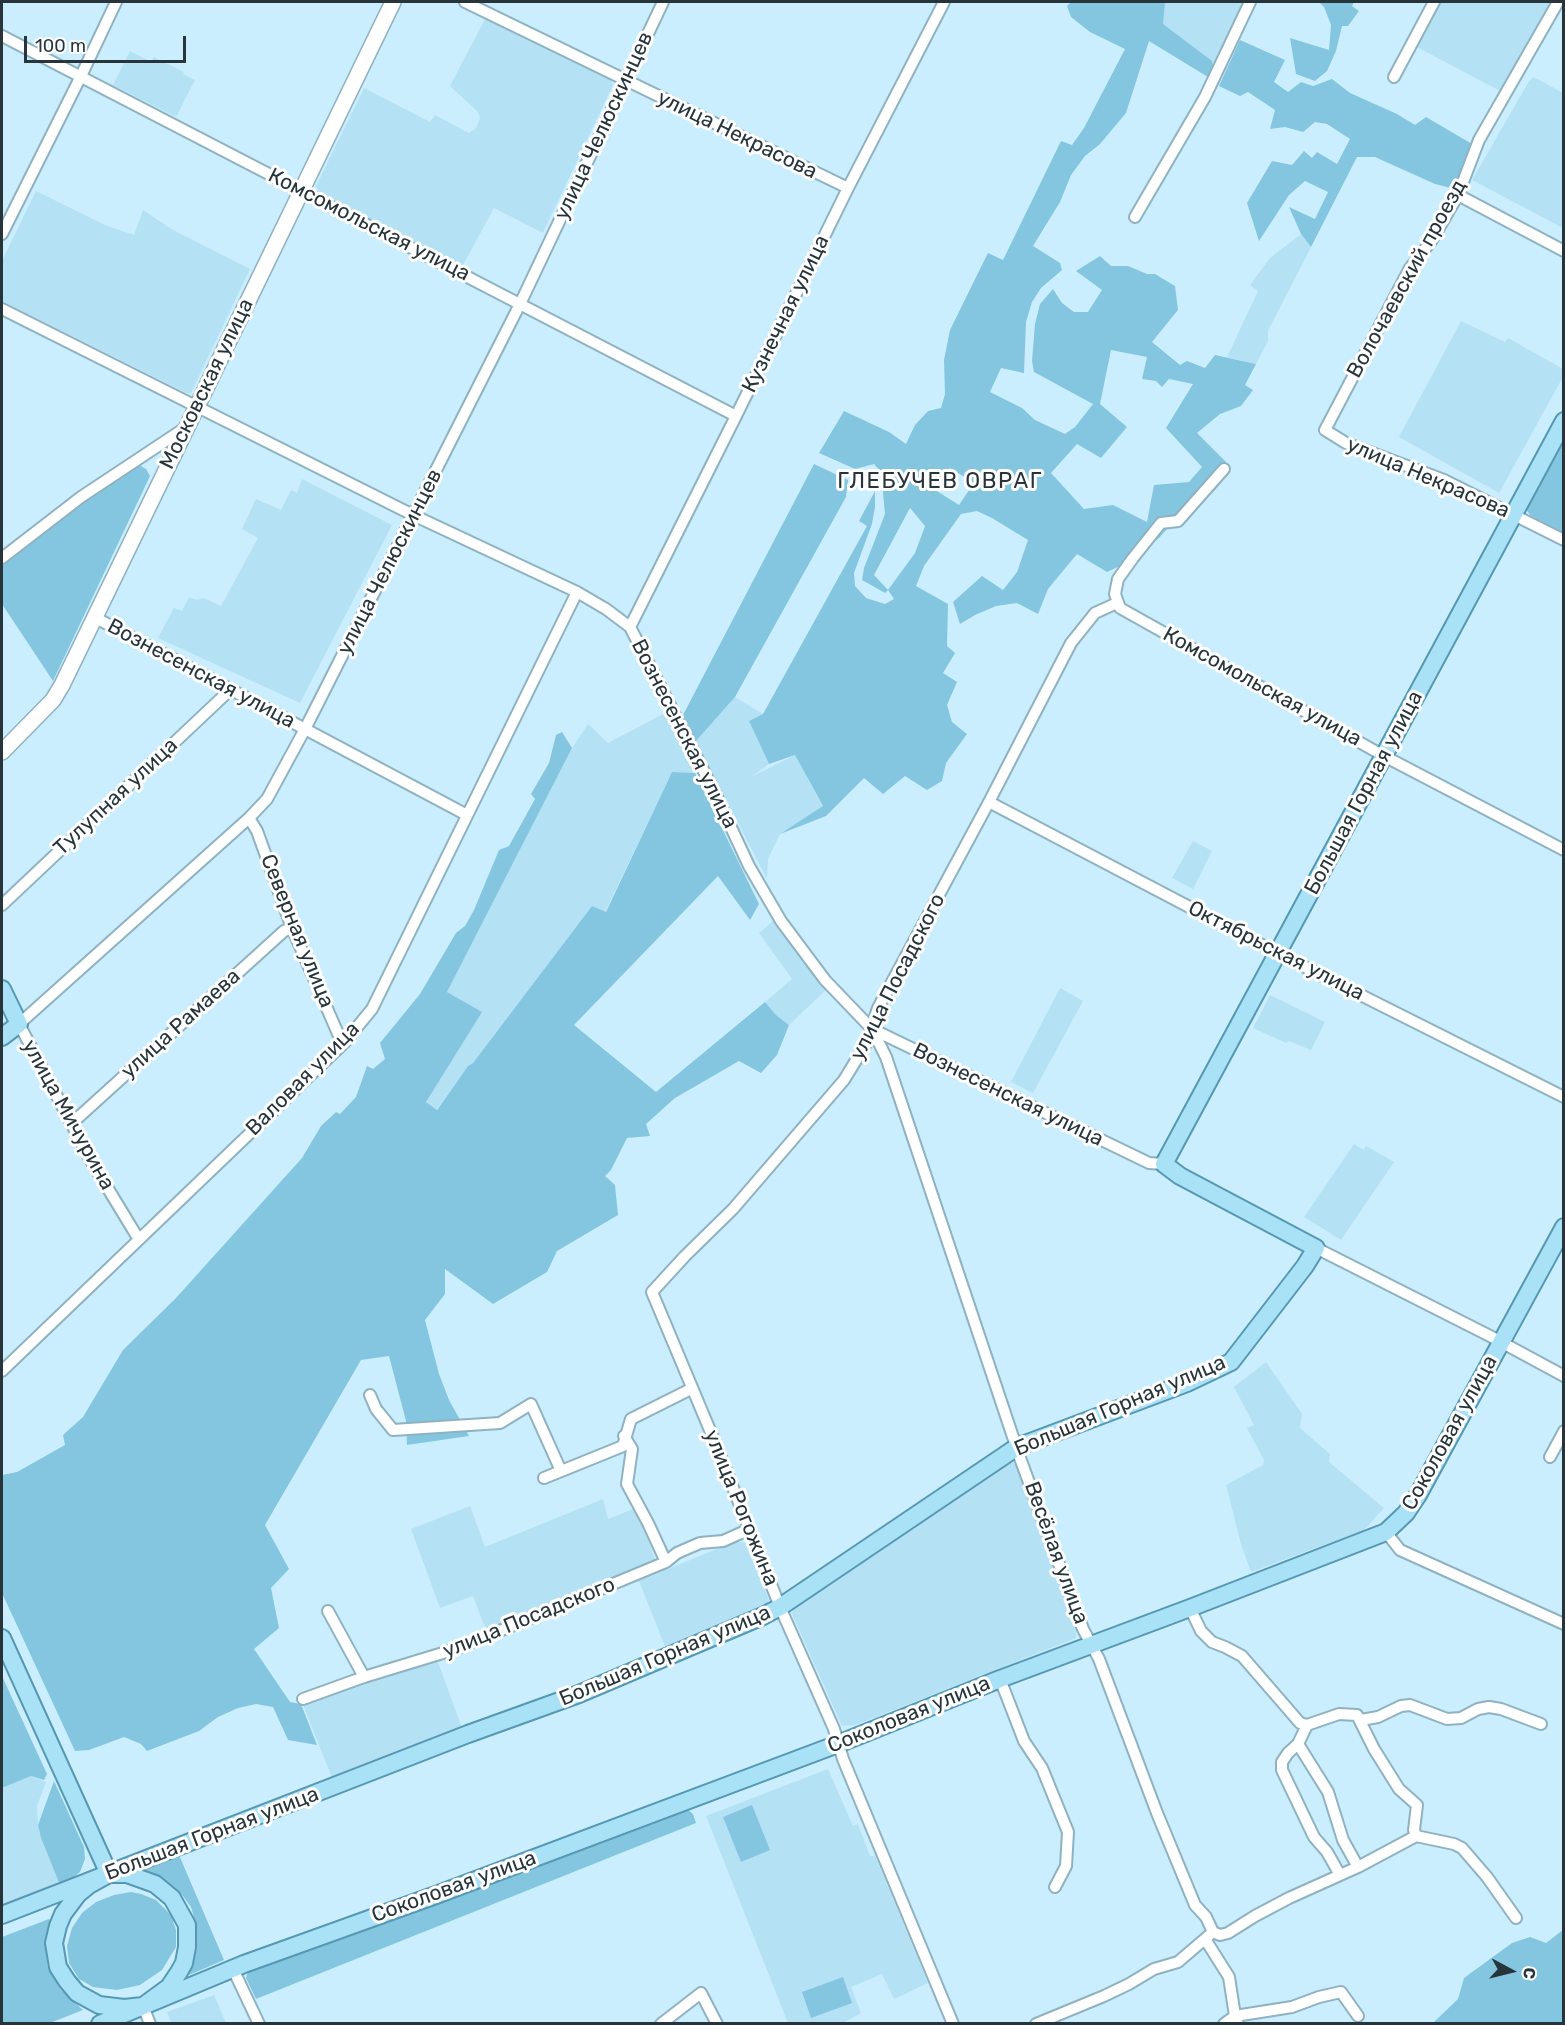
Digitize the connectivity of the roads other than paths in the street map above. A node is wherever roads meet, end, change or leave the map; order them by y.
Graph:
1 (116, 2) edge
2 (393, 2) edge
3 (465, 2) edge
4 (663, 2) edge
5 (944, 2) edge
6 (1250, 2) edge
7 (1434, 2) edge
8 (1558, 2) edge
9 (2, 36) edge
10 (81, 76) junction
11 (1394, 77) dead end
12 (624, 80) junction
13 (848, 188) junction
14 (302, 190) junction
15 (1458, 195) junction
16 (1135, 217) dead end
17 (2, 234) edge
18 (1563, 251) edge
19 (520, 303) junction
20 (2, 309) edge
21 (195, 407) junction
22 (736, 416) junction
23 (1563, 421) edge
24 (185, 428) junction
25 (1325, 430) joint
26 (1224, 469) dead end
27 (1514, 514) junction
28 (413, 515) junction
29 (1563, 540) edge
30 (2, 558) edge
31 (577, 592) junction
32 (1119, 606) junction
33 (94, 617) junction
34 (630, 627) junction
35 (230, 690) junction
36 (305, 729) junction
37 (2, 752) edge
38 (1384, 756) junction
39 (989, 802) junction
40 (467, 816) junction
41 (249, 818) junction
42 (1563, 850) edge
43 (2, 905) edge
44 (292, 928) junction
45 (1277, 953) junction
46 (2, 989) edge
47 (19, 1024) junction
48 (872, 1029) junction
49 (2, 1037) edge
50 (344, 1043) junction
51 (1563, 1097) edge
52 (71, 1124) junction
53 (1164, 1164) junction
54 (1563, 1227) edge
55 (138, 1238) junction
56 (1316, 1248) junction
57 (652, 1292) joint
58 (1501, 1342) junction
59 (2, 1371) edge
60 (1563, 1376) edge
61 (691, 1389) junction
62 (370, 1395) dead end
63 (1563, 1431) edge
64 (624, 1436) junction
65 (1017, 1447) junction
66 (1550, 1457) dead end
67 (561, 1471) junction
68 (544, 1478) dead end
69 (750, 1530) junction
70 (1386, 1532) junction
71 (666, 1562) junction
72 (780, 1607) junction
73 (1190, 1608) junction
74 (328, 1611) dead end
75 (1563, 1624) edge
76 (2, 1638) edge
77 (1091, 1645) junction
78 (364, 1677) junction
79 (1000, 1679) junction
80 (303, 1699) dead end
81 (1361, 1720) junction
82 (1541, 1724) dead end
83 (1307, 1725) junction
84 (838, 1744) junction
85 (1298, 1744) junction
86 (1416, 1836) junction
87 (1358, 1867) junction
88 (107, 1869) junction
89 (1340, 1875) junction
90 (1055, 1887) dead end
91 (2, 1913) edge
92 (1516, 1918) dead end
93 (1209, 1935) junction
94 (233, 1969) junction
95 (143, 2006) junction
96 (1358, 2016) dead end
97 (1237, 2020) edge
98 (100, 2024) edge
99 (150, 2024) edge
100 (260, 2024) edge
101 (661, 2024) edge
102 (717, 2024) edge
103 (953, 2024) edge
104 (1036, 2024) edge
105 (1224, 2024) edge

1 - 10 street
2 - 14 main road, Московская улица
3 - 12 street, улица Некрасова
4 - 12 street, улица Челюскинцев
5 - 13 street, Кузнечная улица
6 - 16 street
7 - 11 street
8 - 15 street, Волочаевский проезд
9 - 10 street, Комсомольская улица
10 - 14 street, Комсомольская улица
10 - 17 street
12 - 13 street, улица Некрасова
12 - 19 street, улица Челюскинцев
13 - 22 street, Кузнечная улица
14 - 19 street, Комсомольская улица
14 - 21 main road, Московская улица
15 - 18 street
15 - 25 street, Волочаевский проезд
19 - 22 street, Комсомольская улица
19 - 28 street, улица Челюскинцев
20 - 21 street
21 - 24 main road, Московская улица
21 - 28 street
22 - 34 street, Кузнечная улица
23 - 27 main road, Большая Горная улица
24 - 30 street
24 - 33 main road, Московская улица
25 - 27 street, улица Некрасова
26 - 32 street
27 - 29 street, улица Некрасова
27 - 38 main road, Большая Горная улица
28 - 31 street
28 - 36 street, улица Челюскинцев
31 - 34 street
31 - 40 street, Валовая улица
32 - 38 street, Комсомольская улица
32 - 39 street, улица Посадского
33 - 35 street, Вознесенская улица
33 - 37 main road, Московская улица
34 - 48 street, Вознесенская улица
35 - 36 street, Вознесенская улица
35 - 43 street, Тулупная улица
36 - 40 street, Вознесенская улица
36 - 41 street, улица Челюскинцев
38 - 42 street, Комсомольская улица
38 - 45 main road, Большая Горная улица
39 - 45 street, Октябрьская улица
39 - 48 street, улица Посадского
40 - 50 street, Валовая улица
41 - 44 street, Северная улица
41 - 47 street, улица Челюскинцев
44 - 50 street, Северная улица
44 - 52 street, улица Рамаева
45 - 51 street, Октябрьская улица
45 - 53 main road, Большая Горная улица
46 - 47 main road, улица Мичурина
47 - 49 main road, улица Челюскинцев
47 - 52 street, улица Мичурина
48 - 53 street, Вознесенская улица
48 - 57 street, улица Посадского
48 - 65 street, Весёлая улица
50 - 55 street, Валовая улица
52 - 55 street, улица Мичурина
53 - 56 main road, Вознесенская улица
54 - 58 main road, Соколовая улица
55 - 59 street, Валовая улица
56 - 58 street, Вознесенская улица
56 - 65 main road, Большая Горная улица
57 - 61 street, улица Рогожина
58 - 60 street, Вознесенская улица
58 - 70 main road, Соколовая улица
61 - 64 street
61 - 69 street, улица Рогожина
62 - 67 street
63 - 66 street
64 - 67 street
64 - 71 street
65 - 72 main road, Большая Горная улица
65 - 77 street, Весёлая улица
67 - 68 street
69 - 71 street, улица Посадского
69 - 72 street, улица Рогожина
70 - 73 main road, Соколовая улица
70 - 75 street
71 - 78 street, улица Посадского
72 - 84 street, улица Рогожина
72 - 88 main road, Большая Горная улица
73 - 77 main road, Соколовая улица
73 - 83 street
74 - 78 street
76 - 88 main road
77 - 79 main road, Соколовая улица
77 - 93 street, Весёлая улица
78 - 80 street, улица Посадского
79 - 84 main road, Соколовая улица
79 - 90 street
81 - 82 street
81 - 83 street
81 - 86 street
83 - 85 street
84 - 94 main road, Соколовая улица
84 - 103 street, улица Рогожина
85 - 87 street
85 - 89 street
86 - 87 street
86 - 92 street
87 - 89 street
88 - 91 main road, Большая Горная улица
88 - 95 main road
88 - 95 main road
89 - 93 street
93 - 97 street, Весёлая улица
93 - 104 street
94 - 95 main road, Соколовая улица
94 - 100 street
95 - 98 main road, Соколовая улица
95 - 99 street
96 - 97 street
97 - 105 street
101 - 102 street

